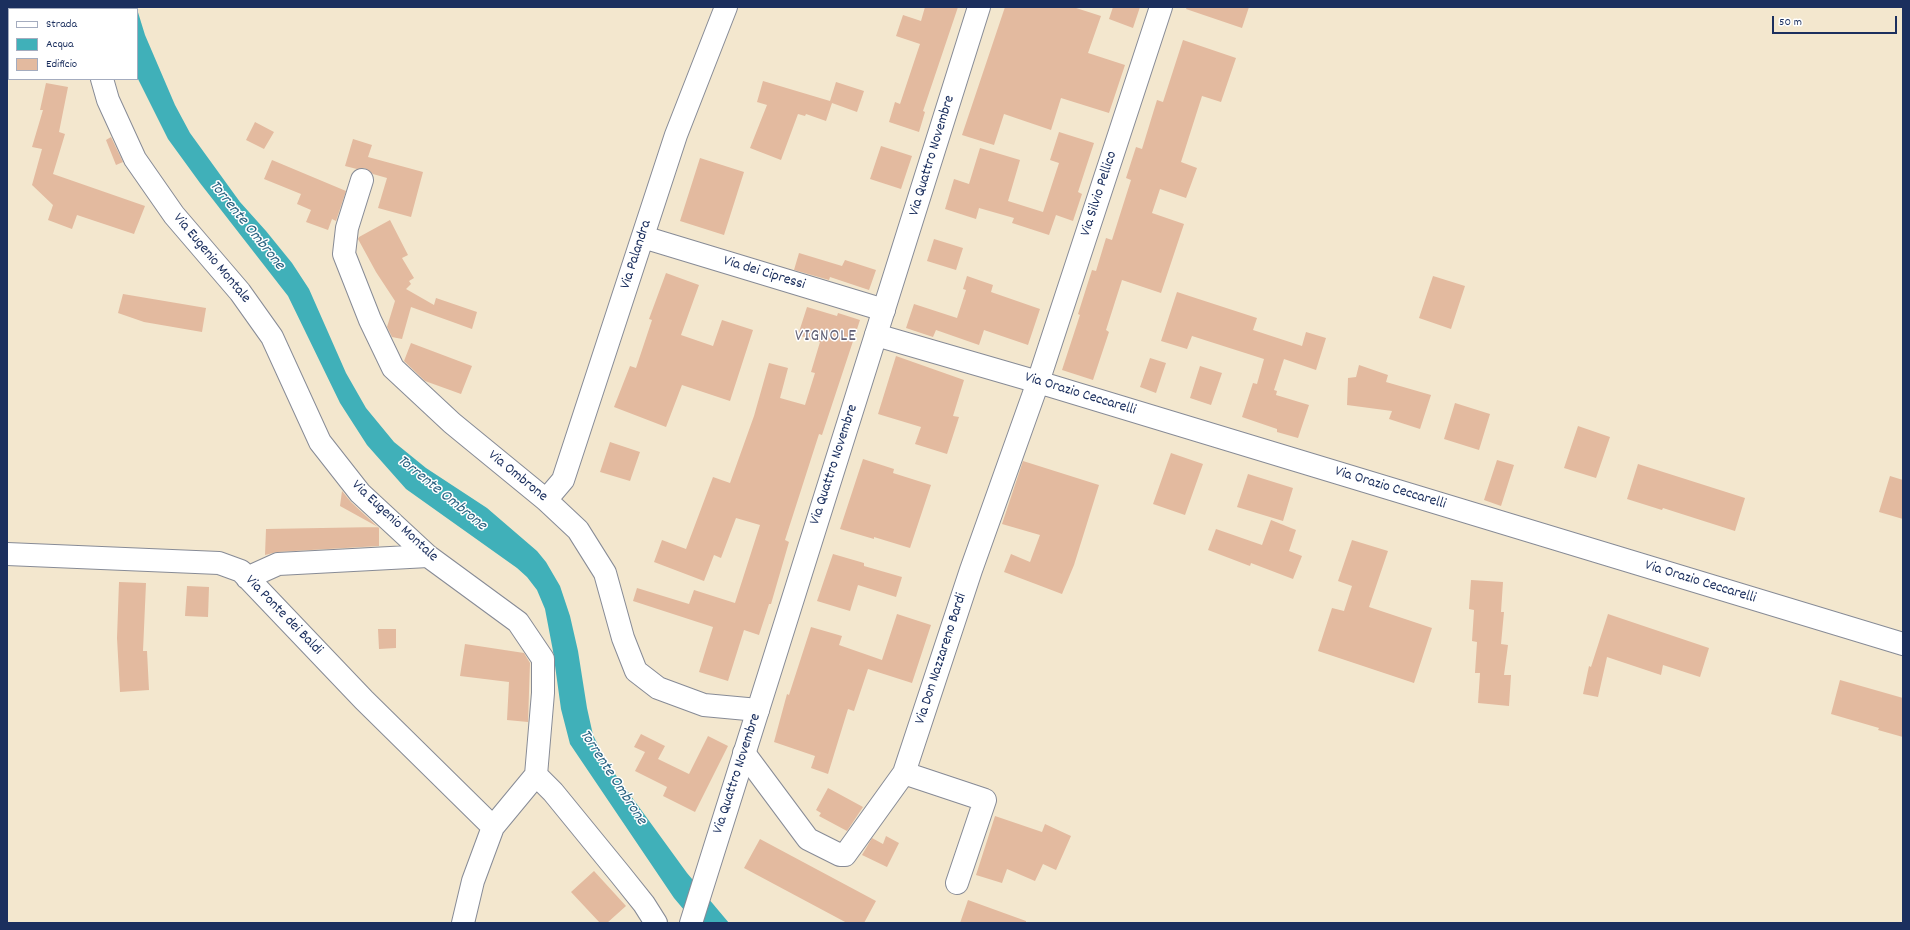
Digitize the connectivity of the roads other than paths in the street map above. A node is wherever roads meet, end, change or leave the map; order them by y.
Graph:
1 (726, 7) edge
2 (979, 7) edge
3 (1161, 7) edge
4 (102, 80) edge
5 (362, 180) dead end
6 (643, 238) junction
7 (884, 310) junction
8 (876, 335) junction
9 (1038, 382) junction
10 (546, 500) junction
11 (7, 554) edge
12 (428, 556) junction
13 (247, 578) junction
14 (1903, 644) edge
15 (758, 710) junction
16 (744, 753) junction
17 (904, 773) junction
18 (536, 776) junction
19 (493, 827) junction
20 (957, 883) dead end
21 (463, 923) edge
22 (656, 923) edge
23 (691, 923) edge

1 - 6 street, Via Palandra
2 - 7 street, Via Quattro Novembre
3 - 9 street, Via Silvio Pellico
4 - 12 street, Via Eugenio Montale
5 - 10 street, Via Ombrone
6 - 7 street, Via dei Cipressi
6 - 10 street, Via Palandra
7 - 8 street, Via Quattro Novembre
8 - 9 street, Via Orazio Ceccarelli
8 - 15 street, Via Quattro Novembre
9 - 14 street, Via Orazio Ceccarelli
9 - 17 street, Via Don Nazzareno Bardi
10 - 15 street, Via Ombrone
11 - 13 street, Via Ponte dei Baldi
12 - 13 street
12 - 18 street, Via Eugenio Montale
13 - 19 street, Via Ponte dei Baldi
15 - 16 street, Via Quattro Novembre
16 - 17 street, Via Don Nazzareno Bardi
16 - 23 street, Via Quattro Novembre
17 - 20 street
18 - 19 street
18 - 22 street
19 - 21 street

